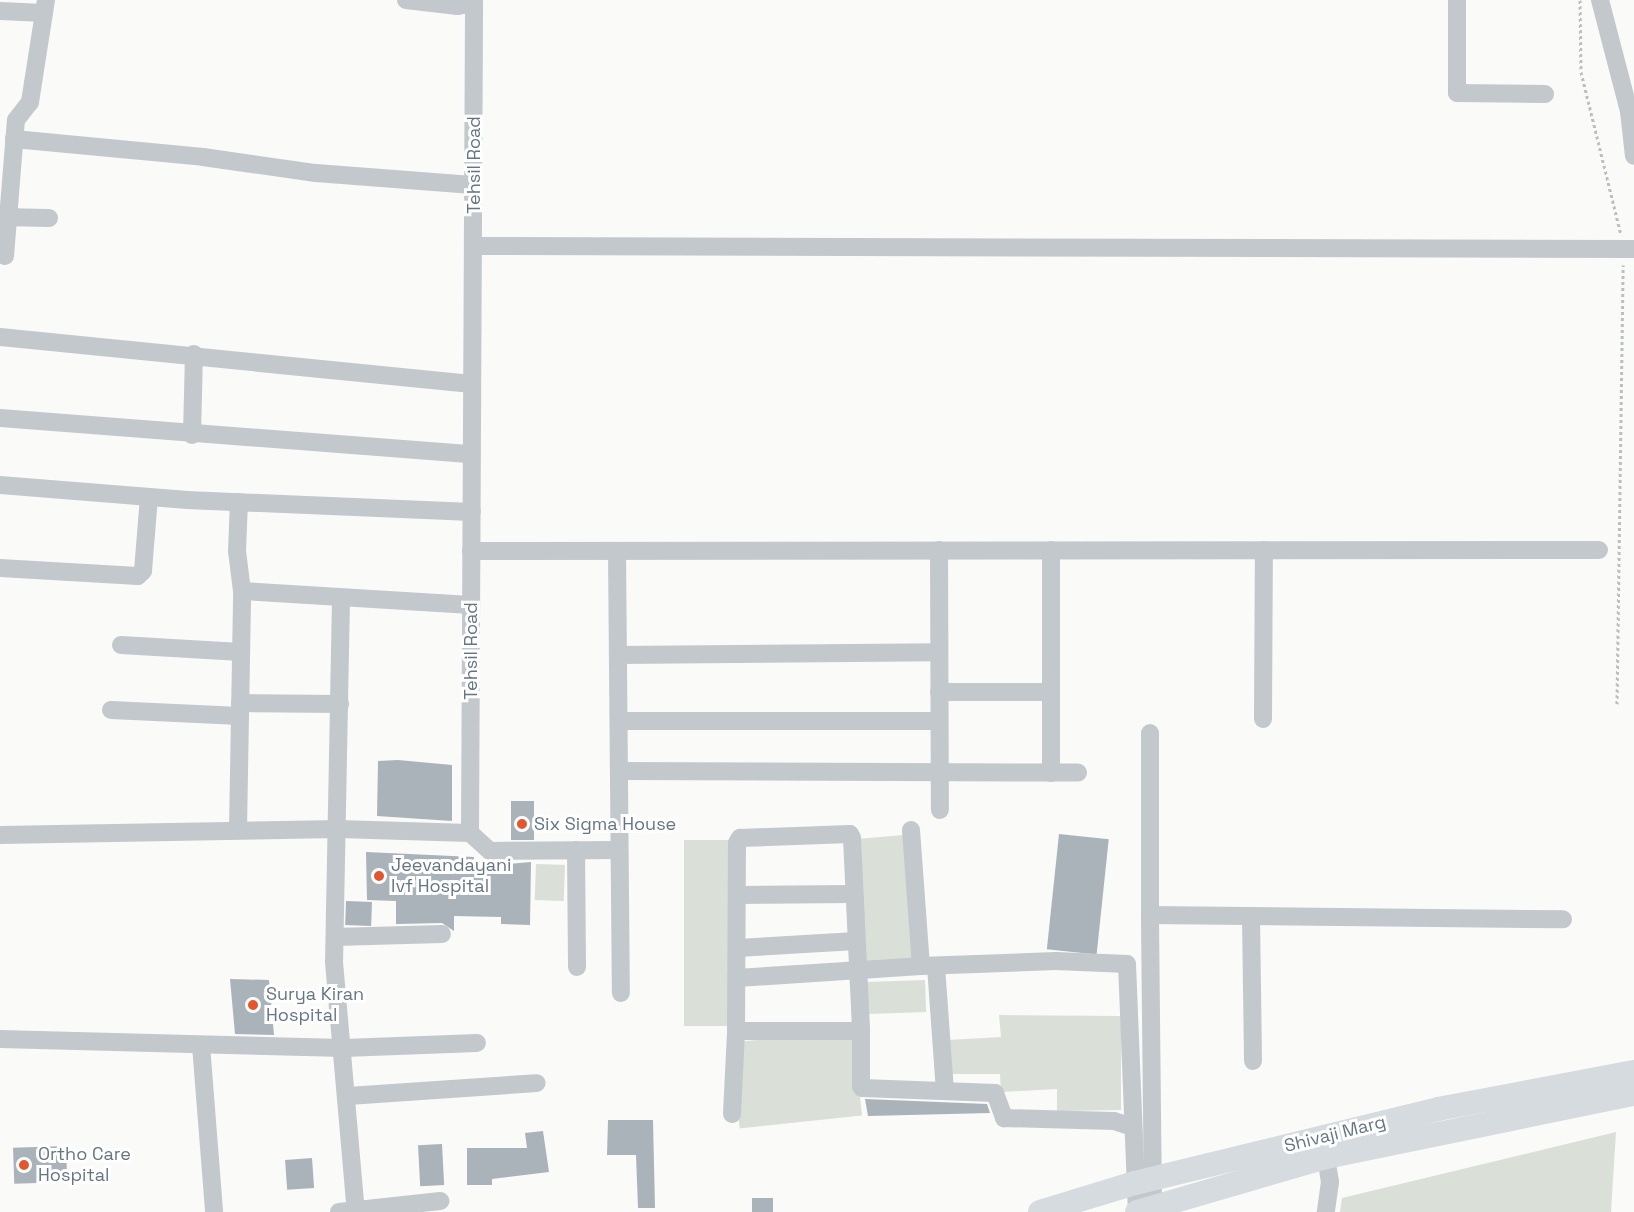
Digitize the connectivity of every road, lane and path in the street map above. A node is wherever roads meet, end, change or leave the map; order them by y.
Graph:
1 (406, 0) edge
2 (1457, 0) edge
3 (1580, 0) edge
4 (1600, 0) edge
5 (474, 1) edge
6 (45, 7) edge
7 (0, 11) edge
8 (1545, 94) dead end
9 (8, 118) edge
10 (14, 140) junction
11 (1634, 156) edge
12 (473, 185) junction
13 (5, 217) edge
14 (49, 218) dead end
15 (473, 246) junction
16 (1629, 249) edge
17 (5, 256) dead end
18 (0, 337) edge
19 (194, 354) junction
20 (472, 384) junction
21 (0, 418) edge
22 (192, 435) junction
23 (472, 454) junction
24 (0, 485) edge
25 (149, 497) junction
26 (239, 502) junction
27 (472, 512) junction
28 (939, 550) junction
29 (1051, 550) junction
30 (1264, 550) junction
31 (1599, 550) dead end
32 (471, 551) junction
33 (617, 551) junction
34 (0, 568) edge
35 (242, 591) junction
36 (341, 599) junction
37 (471, 605) junction
38 (121, 645) dead end
39 (241, 652) junction
40 (939, 652) junction
41 (618, 655) junction
42 (939, 692) junction
43 (1051, 692) junction
44 (340, 704) junction
45 (1617, 704) dead end
46 (240, 709) junction
47 (111, 710) dead end
48 (1263, 719) dead end
49 (619, 721) junction
50 (937, 721) junction
51 (1150, 733) dead end
52 (619, 771) junction
53 (939, 773) junction
54 (1051, 773) junction
55 (1078, 773) dead end
56 (940, 810) dead end
57 (238, 830) junction
58 (338, 830) junction
59 (910, 830) dead end
60 (470, 833) junction
61 (0, 835) edge
62 (619, 849) junction
63 (576, 850) junction
64 (853, 894) junction
65 (738, 895) junction
66 (1150, 915) junction
67 (1251, 916) junction
68 (1563, 918) dead end
69 (442, 934) dead end
70 (335, 937) junction
71 (856, 941) junction
72 (737, 948) junction
73 (928, 966) junction
74 (577, 967) dead end
75 (857, 969) junction
76 (737, 978) junction
77 (621, 993) dead end
78 (736, 1031) junction
79 (861, 1031) junction
80 (0, 1039) edge
81 (477, 1043) dead end
82 (201, 1045) junction
83 (344, 1048) junction
84 (1253, 1062) dead end
85 (1634, 1072) edge
86 (537, 1083) dead end
87 (945, 1090) junction
88 (1634, 1094) edge
89 (348, 1096) junction
90 (732, 1114) dead end
91 (1133, 1127) junction
92 (1326, 1157) junction
93 (1144, 1181) junction
94 (440, 1201) dead end
95 (1142, 1210) edge
96 (214, 1212) edge
97 (350, 1212) edge
98 (1040, 1212) edge
99 (1326, 1212) edge

1 - 5 street
2 - 8 street
3 - 16 path
4 - 11 street
5 - 12 street, Tehsil Road
6 - 7 street
6 - 9 street
9 - 10 street
10 - 12 street
10 - 13 street
12 - 15 street, Tehsil Road
13 - 14 street
13 - 17 street
15 - 16 street
15 - 20 street, Tehsil Road
16 - 45 path
18 - 19 street
19 - 20 street
19 - 22 street
20 - 23 street, Tehsil Road
21 - 22 street
22 - 23 street
23 - 27 street, Tehsil Road
24 - 25 street
25 - 26 street
25 - 34 street
26 - 27 street
26 - 35 street
27 - 32 street, Tehsil Road
28 - 29 street
28 - 33 street
28 - 40 street
29 - 30 street
29 - 43 street
30 - 31 street
30 - 48 street
32 - 33 street
32 - 37 street, Tehsil Road
33 - 41 street
35 - 36 street
35 - 39 street
36 - 37 street
36 - 44 street
37 - 60 street, Tehsil Road
38 - 39 street
39 - 46 street
40 - 41 street
40 - 42 street
41 - 49 street
42 - 43 street
42 - 50 street
43 - 54 street
44 - 46 street
44 - 58 street
46 - 47 street
46 - 57 street
49 - 50 street
49 - 52 street
50 - 53 street
51 - 66 street
52 - 53 street
52 - 62 street
53 - 54 street
53 - 56 street
54 - 55 street
57 - 58 street
57 - 61 street
58 - 60 street
58 - 70 street
59 - 73 street
60 - 63 street
62 - 63 street
62 - 77 street
63 - 74 street
64 - 65 street
64 - 65 street
64 - 71 street
65 - 72 street
66 - 67 street
66 - 93 street
67 - 68 street
67 - 84 street
69 - 70 street
70 - 83 street
71 - 72 street
71 - 75 street
72 - 76 street
73 - 75 street
73 - 87 street
73 - 91 street
75 - 76 street
75 - 79 street
76 - 78 street
78 - 79 street
78 - 90 street
79 - 87 street
80 - 82 street
81 - 83 street
82 - 83 street
82 - 96 street
83 - 89 street
85 - 93 main road, Shivaji Marg
86 - 89 street
87 - 91 street
88 - 92 main road, Shivaji Marg
89 - 97 street
91 - 93 street
92 - 95 main road, Shivaji Marg
92 - 99 street
93 - 95 street
93 - 98 main road, Shivaji Marg
94 - 97 street

